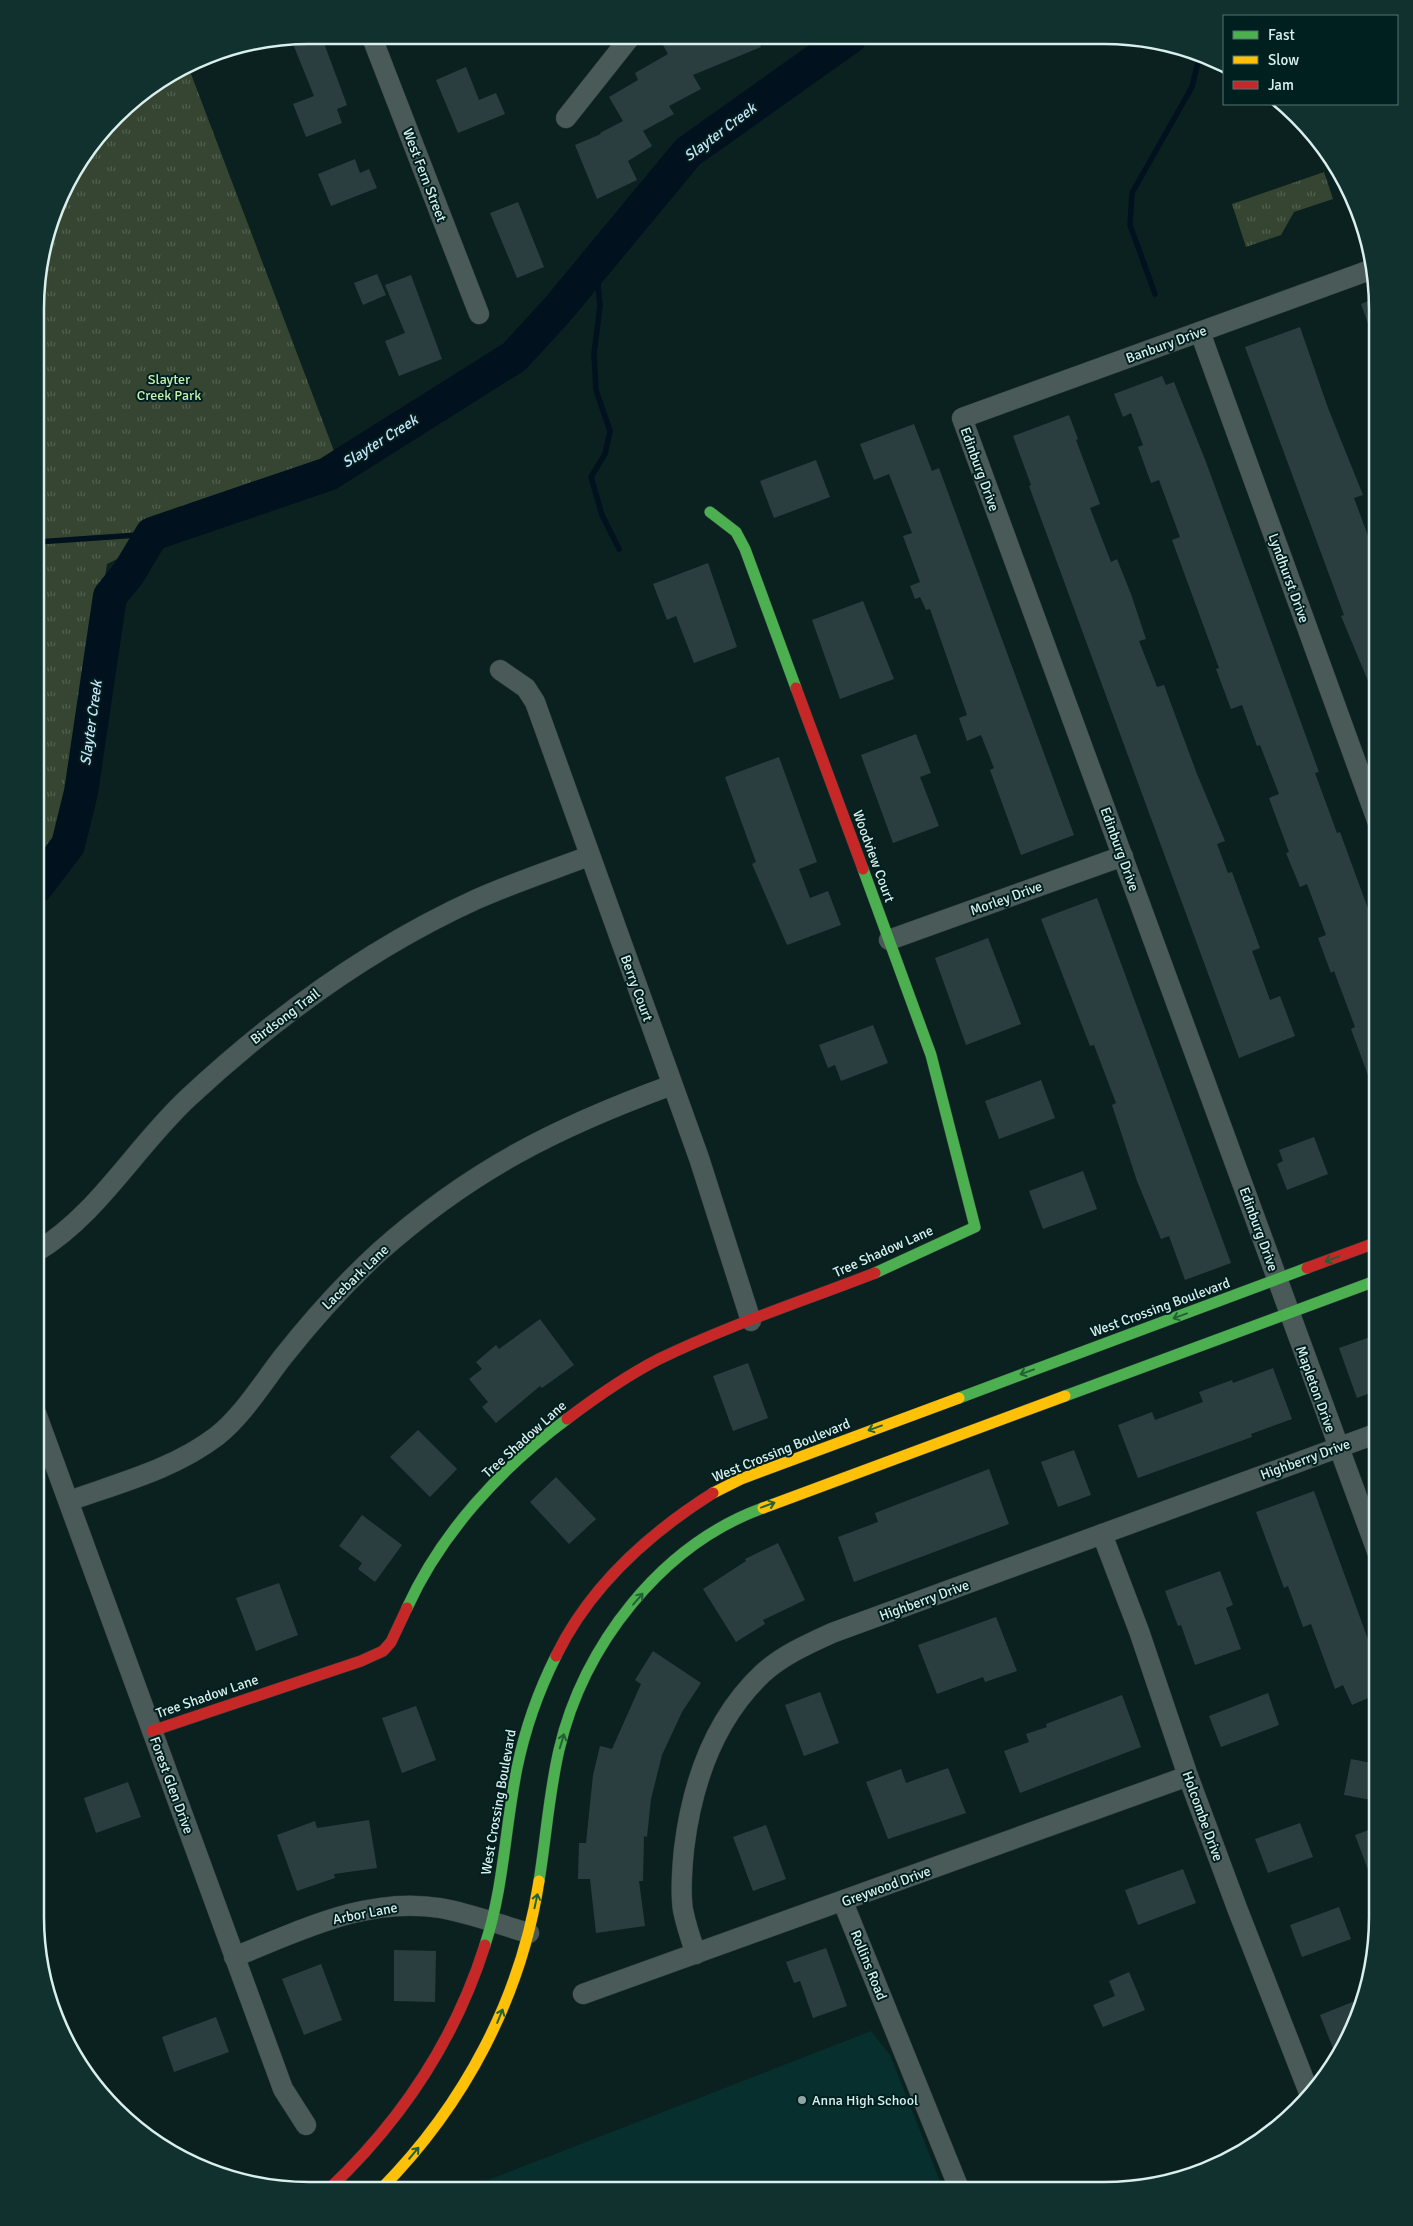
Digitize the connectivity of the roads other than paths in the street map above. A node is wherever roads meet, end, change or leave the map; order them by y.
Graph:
1 (374, 44) edge
2 (625, 44) edge
3 (566, 118) dead end
4 (1367, 271) edge
5 (479, 314) dead end
6 (1200, 332) junction
7 (962, 418) joint
8 (710, 512) dead end
9 (500, 670) dead end
10 (1369, 798) edge
11 (589, 856) junction
12 (1123, 856) junction
13 (889, 940) junction
14 (672, 1085) junction
15 (976, 1227) joint
16 (1369, 1245) edge
17 (44, 1246) edge
18 (1278, 1279) junction
19 (1369, 1283) edge
20 (1289, 1312) junction
21 (751, 1321) junction
22 (44, 1435) edge
23 (1369, 1436) edge
24 (1337, 1447) junction
25 (68, 1501) junction
26 (1369, 1531) edge
27 (1102, 1534) junction
28 (152, 1731) junction
29 (1188, 1776) junction
30 (843, 1902) junction
31 (492, 1923) junction
32 (528, 1933) junction
33 (696, 1954) junction
34 (234, 1957) junction
35 (583, 1994) dead end
36 (1307, 2087) edge
37 (306, 2125) dead end
38 (337, 2182) edge
39 (387, 2182) edge
40 (956, 2182) edge

1 - 5 street, West Fern Street
2 - 3 street
4 - 6 street, Banbury Drive
6 - 7 street, Banbury Drive
6 - 10 street, Lyndhurst Drive
7 - 12 street, Edinburg Drive
8 - 13 street, Woodview Court
9 - 11 street, Berry Court
11 - 14 street, Berry Court
11 - 17 street, Birdsong Trail
12 - 13 street, Morley Drive
12 - 18 street, Edinburg Drive
13 - 15 street, Woodview Court
14 - 21 street, Berry Court
14 - 25 street, Lacebark Lane
15 - 21 street, Tree Shadow Lane
16 -> 18 street, West Crossing Boulevard
18 - 20 street, Mapleton Drive
18 -> 31 street, West Crossing Boulevard
19 - 20 street
20 - 24 street, Mapleton Drive
32 -> 20 street
21 - 28 street, Tree Shadow Lane
22 - 25 street, Forest Glen Drive
23 - 24 street, Highberry Drive
24 - 26 street, Mapleton Drive
24 - 27 street, Highberry Drive
25 - 28 street, Forest Glen Drive
27 - 29 street, Holcombe Drive
27 - 33 street, Highberry Drive
28 - 34 street, Forest Glen Drive
29 - 30 street, Greywood Drive
29 - 36 street, Holcombe Drive
30 - 33 street, Greywood Drive
30 - 40 street, Rollins Road
31 - 32 street, Arbor Lane
31 - 34 street, Arbor Lane
31 - 38 street, West Crossing Boulevard
39 -> 32 street
33 - 35 street, Greywood Drive
34 - 37 street, Forest Glen Drive

